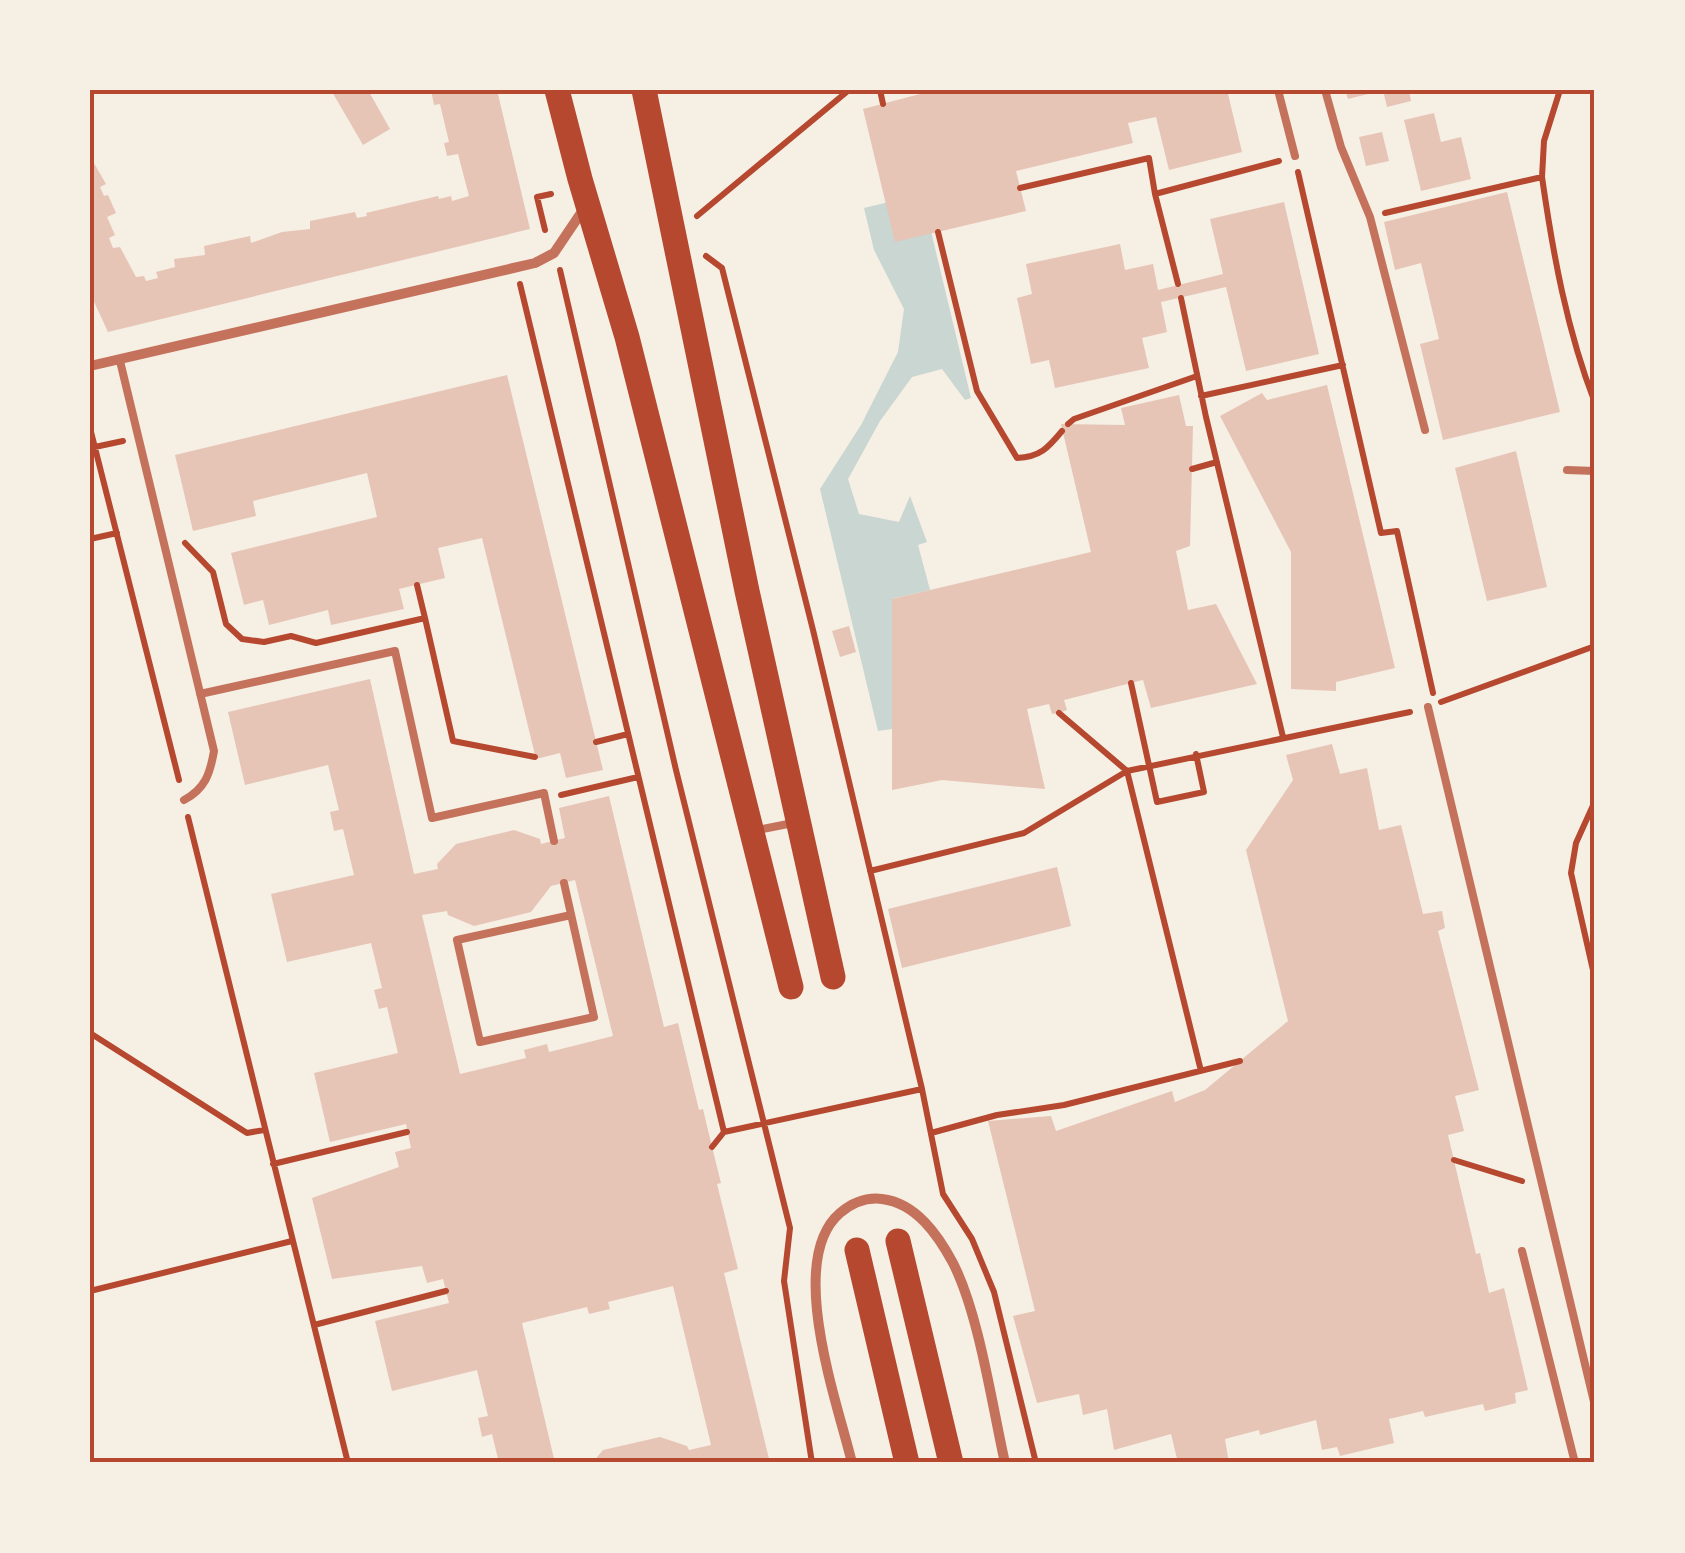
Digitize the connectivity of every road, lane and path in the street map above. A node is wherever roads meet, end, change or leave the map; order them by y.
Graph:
1 (557, 90) edge
2 (644, 90) edge
3 (849, 90) edge
4 (880, 90) edge
5 (1278, 90) edge
6 (1324, 90) edge
7 (1560, 90) edge
8 (883, 104) dead end
9 (1295, 156) junction
10 (1542, 177) junction
11 (1020, 188) dead end
12 (551, 194) dead end
13 (1155, 194) junction
14 (587, 203) junction
15 (1370, 217) junction
16 (938, 232) dead end
17 (675, 234) junction
18 (551, 255) junction
19 (566, 256) dead end
20 (516, 269) junction
21 (1178, 284) dead end
22 (1181, 298) dead end
23 (120, 361) junction
24 (90, 366) edge
25 (1342, 366) junction
26 (1197, 376) junction
27 (1201, 396) junction
28 (1595, 403) edge
29 (90, 428) edge
30 (1425, 430) dead end
31 (92, 447) edge
32 (1217, 462) junction
33 (1192, 469) dead end
34 (1567, 470) dead end
35 (1595, 471) edge
36 (117, 533) junction
37 (90, 539) edge
38 (184, 542) dead end
39 (417, 585) dead end
40 (425, 618) junction
41 (1595, 646) edge
42 (1130, 684) dead end
43 (200, 694) junction
44 (1431, 705) junction
45 (1059, 713) dead end
46 (628, 734) junction
47 (1282, 737) junction
48 (596, 742) dead end
49 (1196, 754) junction
50 (535, 758) dead end
51 (1127, 771) junction
52 (638, 777) junction
53 (563, 794) dead end
54 (184, 800) junction
55 (1595, 800) edge
56 (797, 822) junction
57 (754, 831) junction
58 (554, 841) dead end
59 (870, 870) junction
60 (564, 883) dead end
61 (571, 915) junction
62 (834, 978) dead end
63 (1595, 979) edge
64 (791, 986) dead end
65 (90, 1034) edge
66 (1240, 1060) dead end
67 (1200, 1071) junction
68 (765, 1123) junction
69 (264, 1130) junction
70 (407, 1132) dead end
71 (724, 1132) junction
72 (931, 1133) dead end
73 (712, 1146) dead end
74 (1454, 1160) dead end
75 (273, 1164) junction
76 (1543, 1187) junction
77 (898, 1240) dead end
78 (292, 1241) junction
79 (857, 1250) dead end
80 (1522, 1251) dead end
81 (90, 1291) edge
82 (446, 1291) dead end
83 (314, 1325) junction
84 (1595, 1406) edge
85 (348, 1463) edge
86 (812, 1463) edge
87 (852, 1463) edge
88 (907, 1463) edge
89 (951, 1463) edge
90 (1005, 1463) edge
91 (1576, 1463) edge

1 - 14 main road
2 - 17 main road
3 - 17 path
4 - 8 path
5 - 9 lane
6 - 15 lane
7 - 10 path
9 - 13 path
9 - 25 path
10 - 15 path
10 - 28 path
11 - 13 path
12 - 18 path
13 - 21 path
14 - 18 street
14 - 57 main road
15 - 30 lane
16 - 26 path
17 - 56 main road
17 - 59 path
18 - 20 street
19 - 68 path
20 - 23 street
20 - 46 path
22 - 26 path
23 - 24 street
23 - 43 lane
25 - 27 path
25 - 44 path
26 - 27 path
27 - 32 path
29 - 31 path
31 - 36 path
32 - 33 path
32 - 47 path
34 - 35 lane
36 - 37 path
36 - 54 path
38 - 40 path
39 - 40 path
40 - 50 path
41 - 44 path
42 - 49 path
43 - 54 lane
43 - 58 lane
44 - 47 path
44 - 76 lane
45 - 51 path
46 - 48 path
46 - 52 path
47 - 49 path
49 - 51 path
51 - 59 path
51 - 67 path
52 - 53 path
52 - 71 path
54 - 69 path
55 - 63 path
56 - 57 lane
56 - 62 main road
57 - 64 main road
59 - 68 path
60 - 61 lane
61 - 61 lane
65 - 69 path
66 - 67 path
67 - 72 path
68 - 71 path
68 - 86 path
69 - 75 path
70 - 75 path
71 - 73 path
74 - 76 path
75 - 78 path
76 - 84 lane
77 - 89 main road
78 - 81 path
78 - 83 path
79 - 88 main road
80 - 91 lane
82 - 83 path
83 - 85 path
87 - 90 street

